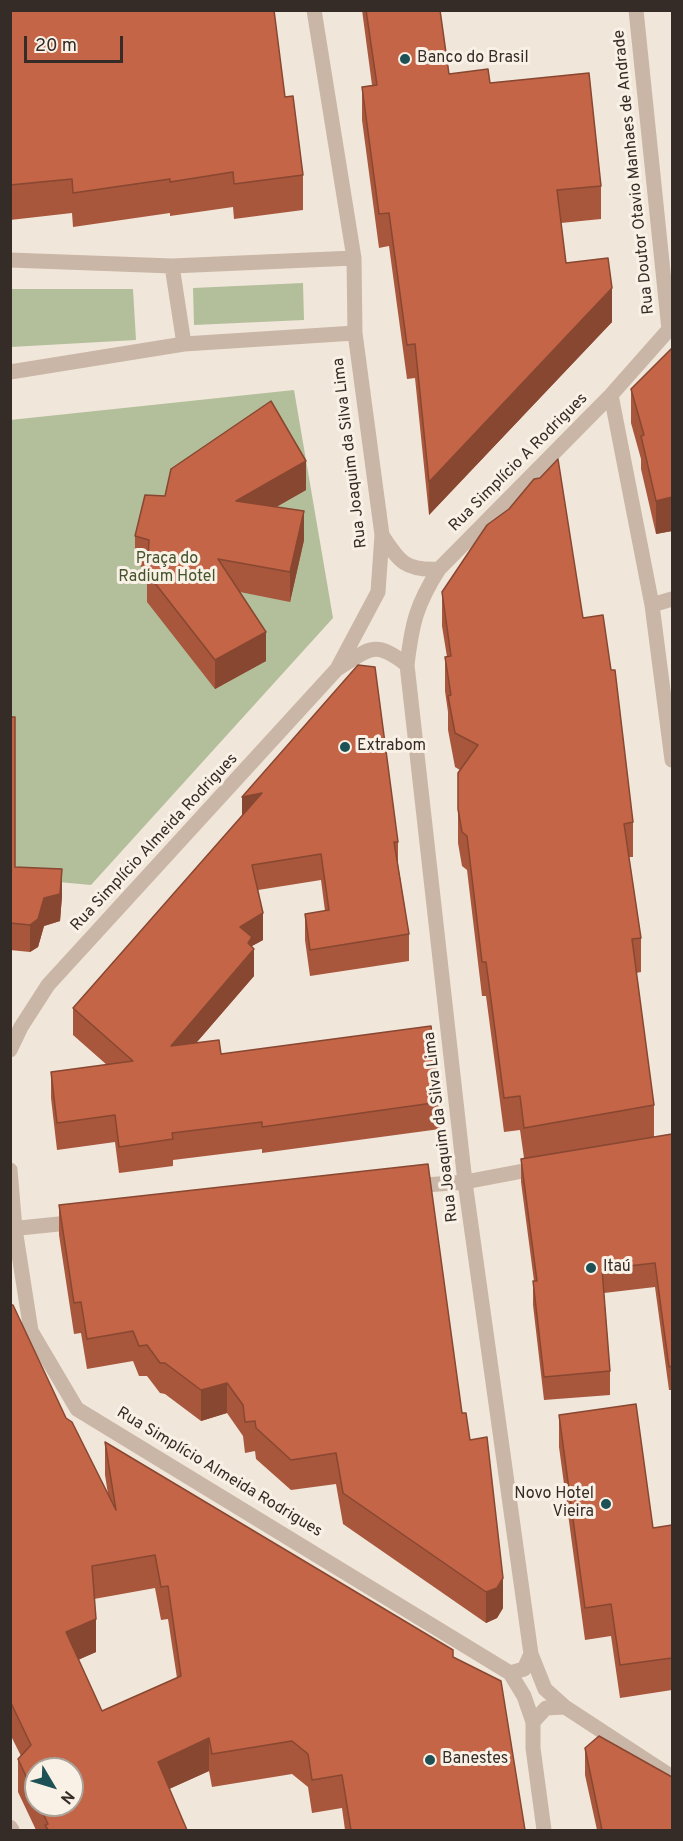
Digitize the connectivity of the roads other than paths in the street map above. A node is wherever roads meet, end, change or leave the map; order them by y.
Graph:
1 (314, 10) edge
2 (636, 10) edge
3 (354, 258) junction
4 (10, 260) edge
5 (172, 266) junction
6 (671, 328) edge
7 (355, 333) junction
8 (184, 344) junction
9 (10, 372) edge
10 (612, 395) junction
11 (382, 536) junction
12 (439, 569) junction
13 (672, 599) edge
14 (652, 605) junction
15 (407, 665) junction
16 (338, 669) junction
17 (672, 760) edge
18 (10, 1050) edge
19 (558, 1165) edge
20 (10, 1170) edge
21 (465, 1182) junction
22 (396, 1187) edge
23 (98, 1219) edge
24 (13, 1229) edge
25 (531, 1654) junction
26 (510, 1673) junction
27 (565, 1707) junction
28 (533, 1722) junction
29 (672, 1777) edge
30 (544, 1830) edge

1 - 3 street, Rua Joaquim da Silva Lima
2 - 6 street, Rua Doutor Otavio Manhaes de Andrade
3 - 5 street
3 - 7 street, Rua Joaquim da Silva Lima
4 - 5 street
5 - 8 street
6 - 10 street, Rua Simplício A Rodrigues
7 - 8 street
7 - 11 street, Rua Joaquim da Silva Lima
8 - 9 street
10 - 12 street, Rua Simplício A Rodrigues
10 - 14 street
11 - 12 street
11 - 16 street, Rua Joaquim da Silva Lima
12 - 15 street, Rua Joaquim da Silva Lima
13 - 14 street
14 - 17 street
15 - 16 street
15 - 21 street, Rua Joaquim da Silva Lima
16 - 18 street, Rua Simplício Almeida Rodrigues
19 - 21 street
20 - 24 street, Rua Simplício Almeida Rodrigues
21 - 22 street
21 - 25 street, Rua Joaquim da Silva Lima
23 - 24 street
24 - 26 street, Rua Simplício Almeida Rodrigues
25 - 26 street
25 - 27 street, Rua Joaquim da Silva Lima
26 - 28 street, Rua Simplício Almeida Rodrigues
27 - 28 street
27 - 29 street, Rua Joaquim da Silva Lima
28 - 30 street

